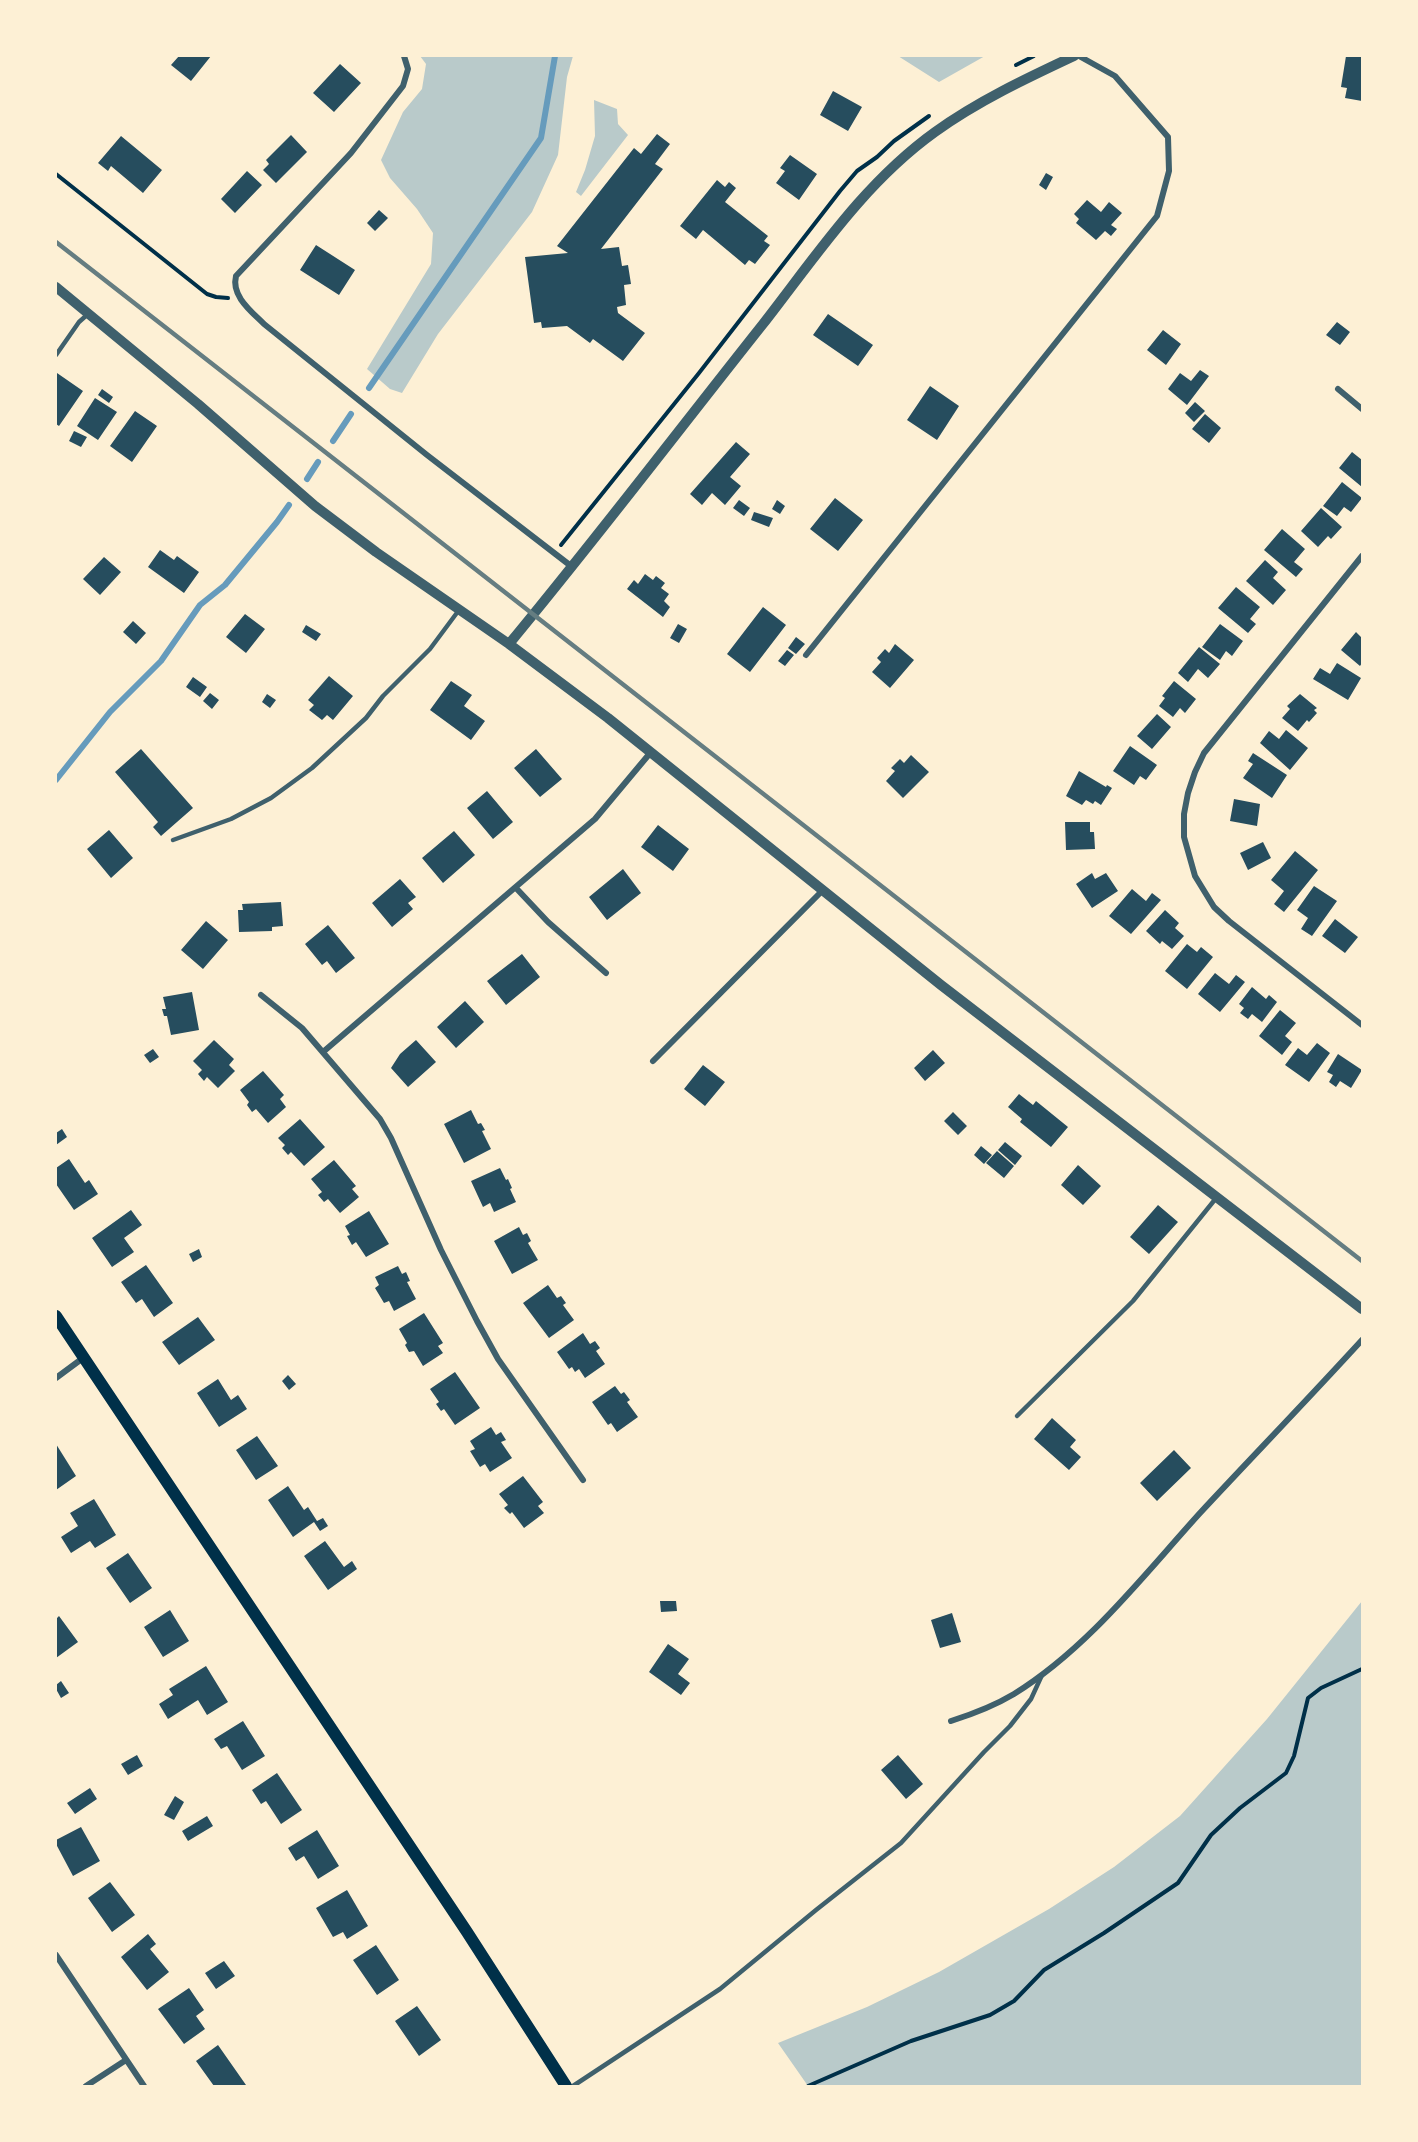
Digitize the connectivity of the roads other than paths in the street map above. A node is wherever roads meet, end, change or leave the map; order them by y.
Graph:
1 (404, 56) edge
2 (1074, 56) edge
3 (1079, 56) edge
4 (56, 287) edge
5 (88, 314) junction
6 (56, 354) edge
7 (1338, 389) dead end
8 (1362, 409) edge
9 (1362, 556) edge
10 (571, 566) junction
11 (459, 610) junction
12 (509, 644) junction
13 (806, 655) dead end
14 (651, 752) junction
15 (173, 840) dead end
16 (516, 888) junction
17 (823, 889) junction
18 (606, 974) dead end
19 (261, 994) dead end
20 (1362, 1025) edge
21 (323, 1052) junction
22 (653, 1061) dead end
23 (1217, 1197) junction
24 (1362, 1309) edge
25 (56, 1316) edge
26 (1362, 1340) edge
27 (83, 1358) junction
28 (56, 1378) edge
29 (1017, 1416) dead end
30 (583, 1480) dead end
31 (1042, 1675) junction
32 (951, 1721) dead end
33 (56, 1955) edge
34 (126, 2060) junction
35 (86, 2086) edge
36 (144, 2086) edge
37 (566, 2086) edge
38 (573, 2086) edge

1 - 10 street
2 - 10 street
3 - 13 street
4 - 5 street
5 - 6 lane
5 - 11 street
7 - 8 street
9 - 20 street
10 - 12 street
11 - 12 street
11 - 15 lane
12 - 14 street
14 - 16 street
14 - 17 street
16 - 18 street
16 - 21 street
17 - 22 street
17 - 23 street
19 - 21 street
21 - 30 street
23 - 24 street
23 - 29 lane
25 - 27 main road
26 - 31 street
27 - 28 street
27 - 37 main road
31 - 32 street
31 - 38 lane
33 - 34 street
34 - 35 street
34 - 36 street

